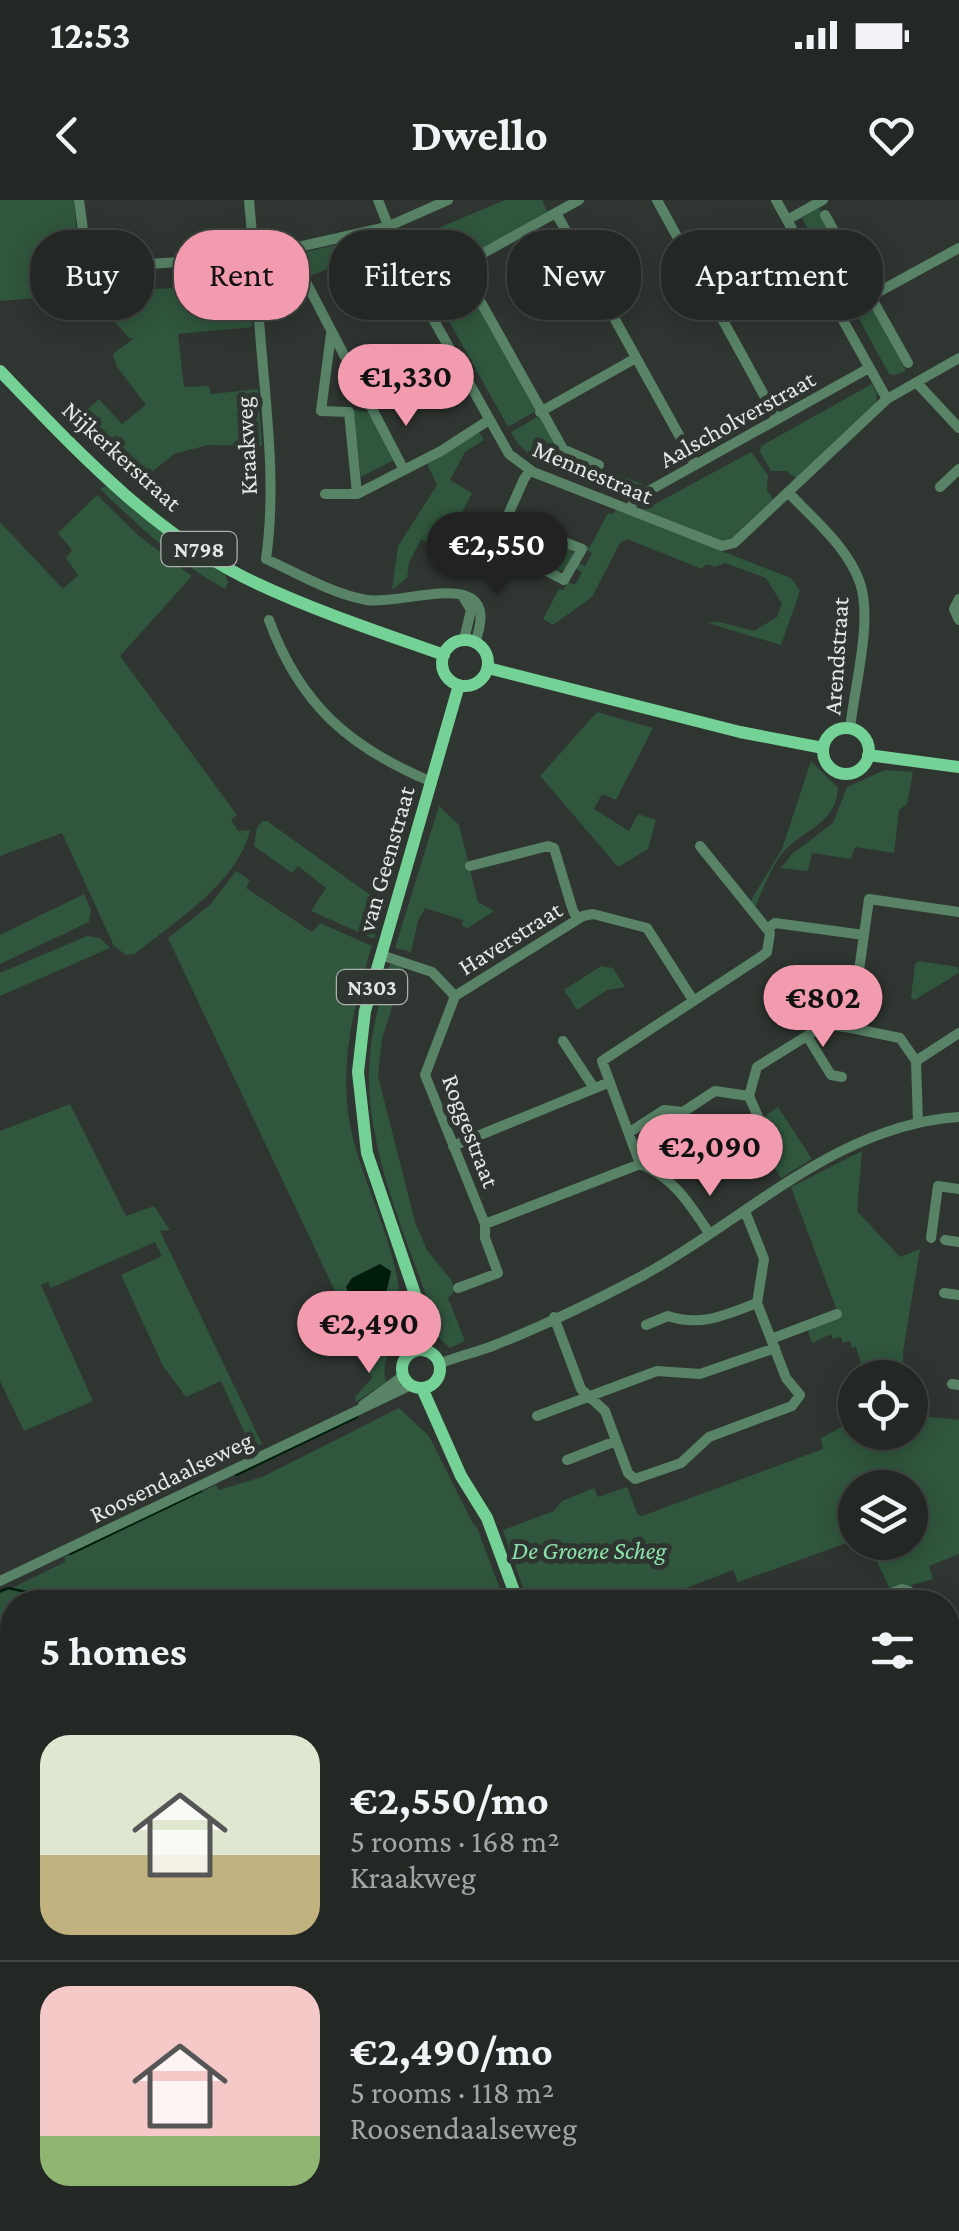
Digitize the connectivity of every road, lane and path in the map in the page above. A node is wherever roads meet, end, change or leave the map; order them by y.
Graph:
1 (79, 200) edge
2 (249, 200) edge
3 (378, 200) edge
4 (448, 200) edge
5 (580, 200) edge
6 (656, 200) edge
7 (776, 200) edge
8 (823, 200) edge
9 (556, 213) junction
10 (825, 215) dead end
11 (787, 220) junction
12 (387, 227) junction
13 (252, 230) edge
14 (792, 230) edge
15 (834, 230) edge
16 (309, 245) edge
17 (959, 248) edge
18 (174, 262) edge
19 (309, 288) edge
20 (883, 289) edge
21 (883, 318) edge
22 (259, 320) edge
23 (841, 320) edge
24 (331, 334) junction
25 (636, 358) junction
26 (959, 358) edge
27 (908, 363) dead end
28 (868, 368) junction
29 (0, 370) edge
30 (917, 383) junction
31 (887, 399) junction
32 (540, 412) junction
33 (777, 419) junction
34 (488, 420) junction
35 (959, 427) edge
36 (695, 464) junction
37 (599, 465) dead end
38 (959, 469) edge
39 (404, 470) junction
40 (530, 470) junction
41 (940, 487) dead end
42 (788, 492) junction
43 (325, 494) dead end
44 (357, 494) junction
45 (630, 510) junction
46 (506, 519) junction
47 (959, 599) edge
48 (269, 620) dead end
49 (959, 620) edge
50 (470, 641) junction
51 (444, 655) junction
52 (488, 668) junction
53 (459, 685) junction
54 (850, 729) junction
55 (823, 748) junction
56 (868, 755) junction
57 (959, 767) edge
58 (432, 782) junction
59 (700, 846) dead end
60 (470, 866) dead end
61 (959, 912) edge
62 (578, 919) junction
63 (767, 929) junction
64 (864, 935) junction
65 (381, 955) junction
66 (456, 996) junction
67 (693, 1000) junction
68 (851, 1028) junction
69 (959, 1034) edge
70 (807, 1036) junction
71 (564, 1041) dead end
72 (916, 1061) junction
73 (842, 1077) dead end
74 (610, 1082) junction
75 (594, 1088) junction
76 (749, 1096) junction
77 (959, 1118) edge
78 (759, 1119) dead end
79 (918, 1122) junction
80 (630, 1132) junction
81 (453, 1146) junction
82 (640, 1164) junction
83 (959, 1189) edge
84 (745, 1210) junction
85 (485, 1224) junction
86 (708, 1233) junction
87 (931, 1238) dead end
88 (945, 1240) dead end
89 (959, 1242) edge
90 (458, 1288) dead end
91 (944, 1294) dead end
92 (959, 1295) edge
93 (757, 1304) junction
94 (837, 1314) dead end
95 (554, 1317) junction
96 (646, 1325) dead end
97 (773, 1343) junction
98 (420, 1351) junction
99 (439, 1364) junction
100 (417, 1384) junction
101 (589, 1398) junction
102 (537, 1416) dead end
103 (616, 1440) junction
104 (566, 1460) dead end
105 (0, 1581) edge
106 (514, 1590) edge

1 - 18 street
2 - 13 street
3 - 12 street, Mennestraat
4 - 12 street
5 - 9 street
6 - 33 street
7 - 11 street
8 - 11 street
9 - 25 street
9 - 32 street
10 - 15 street
11 - 14 street
12 - 16 street
12 - 34 street, Mennestraat
17 - 20 street
19 - 24 street
21 - 27 street
22 - 50 street, Kraakweg
23 - 28 street
24 - 39 street
24 - 44 street
25 - 32 street
25 - 36 street
26 - 30 street, Mennestraat
28 - 31 street
28 - 33 street, Aalscholverstraat
29 - 51 main road, Nijkerkerstraat / N798
30 - 31 street, Mennestraat
30 - 35 street
31 - 42 street, Mennestraat
32 - 37 street
33 - 36 street, Aalscholverstraat
34 - 39 street
34 - 40 street, Mennestraat
36 - 45 street, Aalscholverstraat
38 - 41 street
39 - 44 street
40 - 45 street, Mennestraat
40 - 46 street
42 - 45 street, Mennestraat
42 - 54 street, Arendstraat
43 - 44 street
46 - 46 street
47 - 49 street
48 - 58 street
50 - 51 main road
50 - 52 main road
51 - 53 main road
52 - 53 main road
52 - 55 main road
53 - 58 main road, van Geenstraat / N303
54 - 55 main road
54 - 56 main road
55 - 56 main road
56 - 57 main road
58 - 65 main road, van Geenstraat / N303
59 - 63 street
60 - 62 street
61 - 64 street
62 - 66 street, Haverstraat
62 - 67 street, Haverstraat
63 - 64 street
63 - 67 street
64 - 68 street
65 - 66 street, Haverstraat
65 - 98 main road, van Geenstraat / N303
66 - 81 street, Roggestraat
67 - 74 street
68 - 70 street
68 - 72 street
69 - 72 street
70 - 73 street
70 - 76 street
71 - 75 street
72 - 79 street
74 - 75 street
74 - 80 street
75 - 81 street
76 - 78 street
76 - 80 street
77 - 79 street
79 - 84 street
80 - 82 street
81 - 85 street, Roggestraat
82 - 85 street, Roggestraat
82 - 86 street
83 - 87 street
84 - 86 street
84 - 93 street
85 - 90 street, Roggestraat
86 - 95 street
88 - 89 street
91 - 92 street
93 - 96 street
93 - 97 street
94 - 97 street
95 - 99 street
95 - 101 street
97 - 101 street
97 - 103 street
98 - 99 main road
98 - 100 main road, N303
99 - 100 main road
100 - 105 street, Roosendaalseweg
100 - 106 main road
101 - 102 street
101 - 103 street
103 - 104 street

